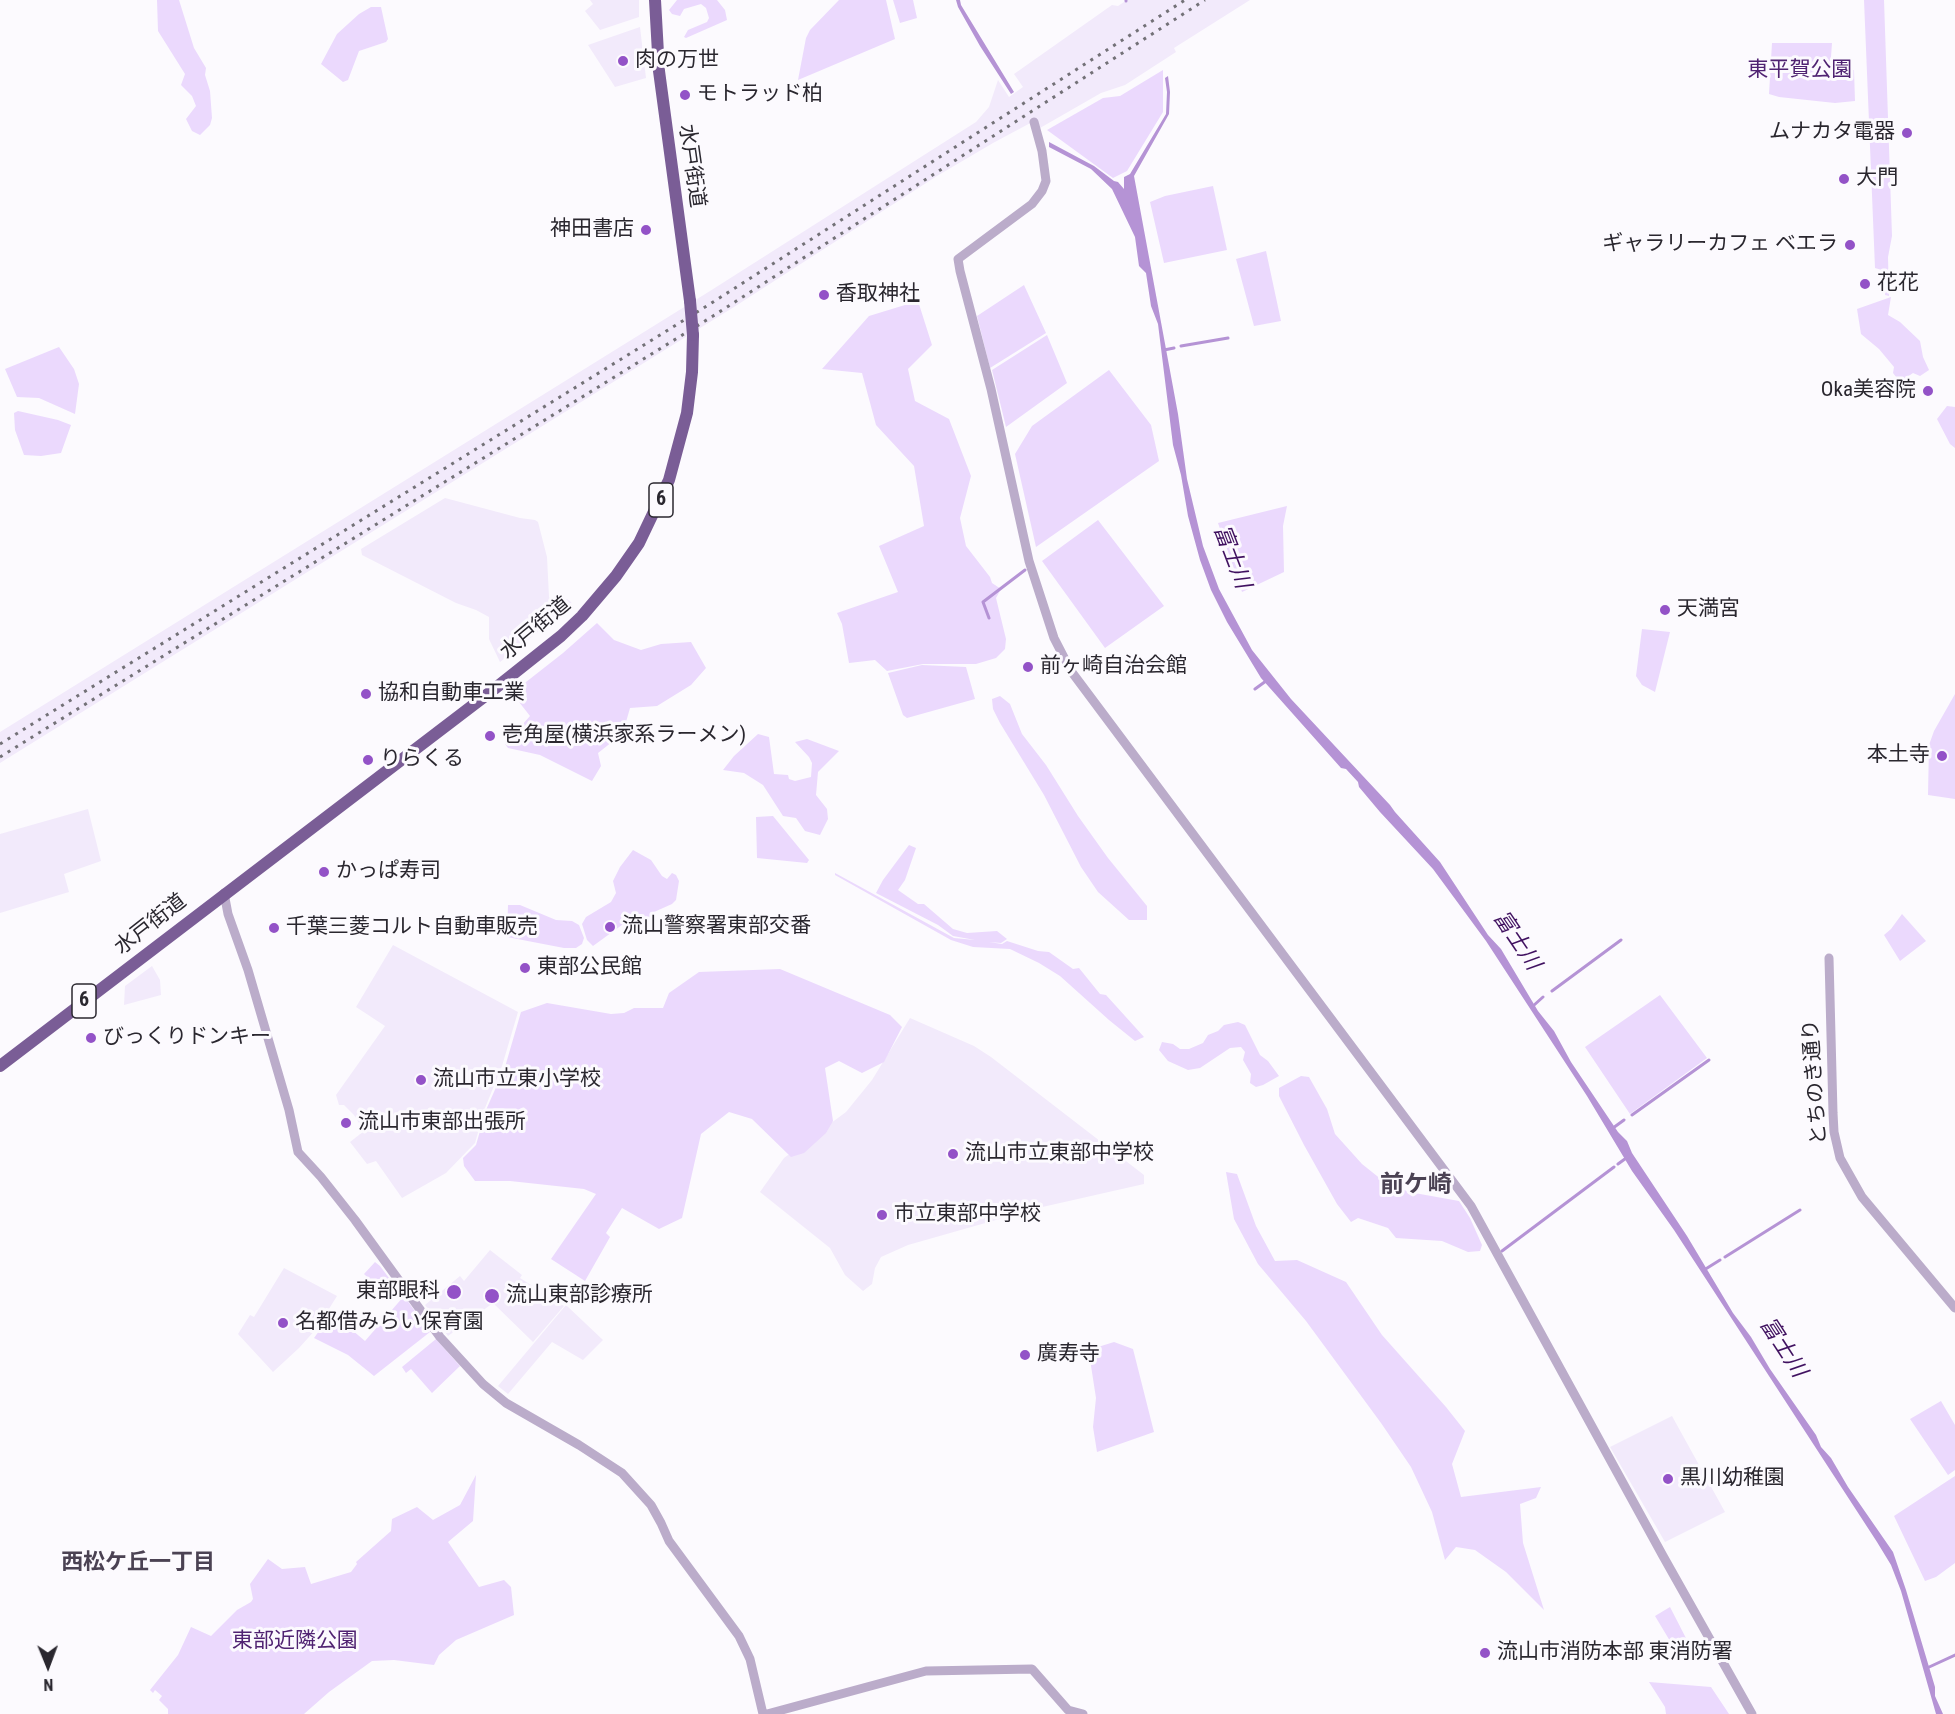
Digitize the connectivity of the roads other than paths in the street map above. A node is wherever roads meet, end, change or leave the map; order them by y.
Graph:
1 (655, 0) edge
2 (1034, 123) dead end
3 (224, 893) junction
4 (1829, 958) dead end
5 (0, 1065) edge
6 (1955, 1308) edge
7 (765, 1714) edge
8 (1083, 1714) edge
9 (1752, 1714) edge

1 - 3 highway, 水戸街道 / 6, bridge
2 - 9 street
3 - 5 highway, 水戸街道 / 6
3 - 7 street
4 - 6 street, とちのき通り
7 - 8 street

